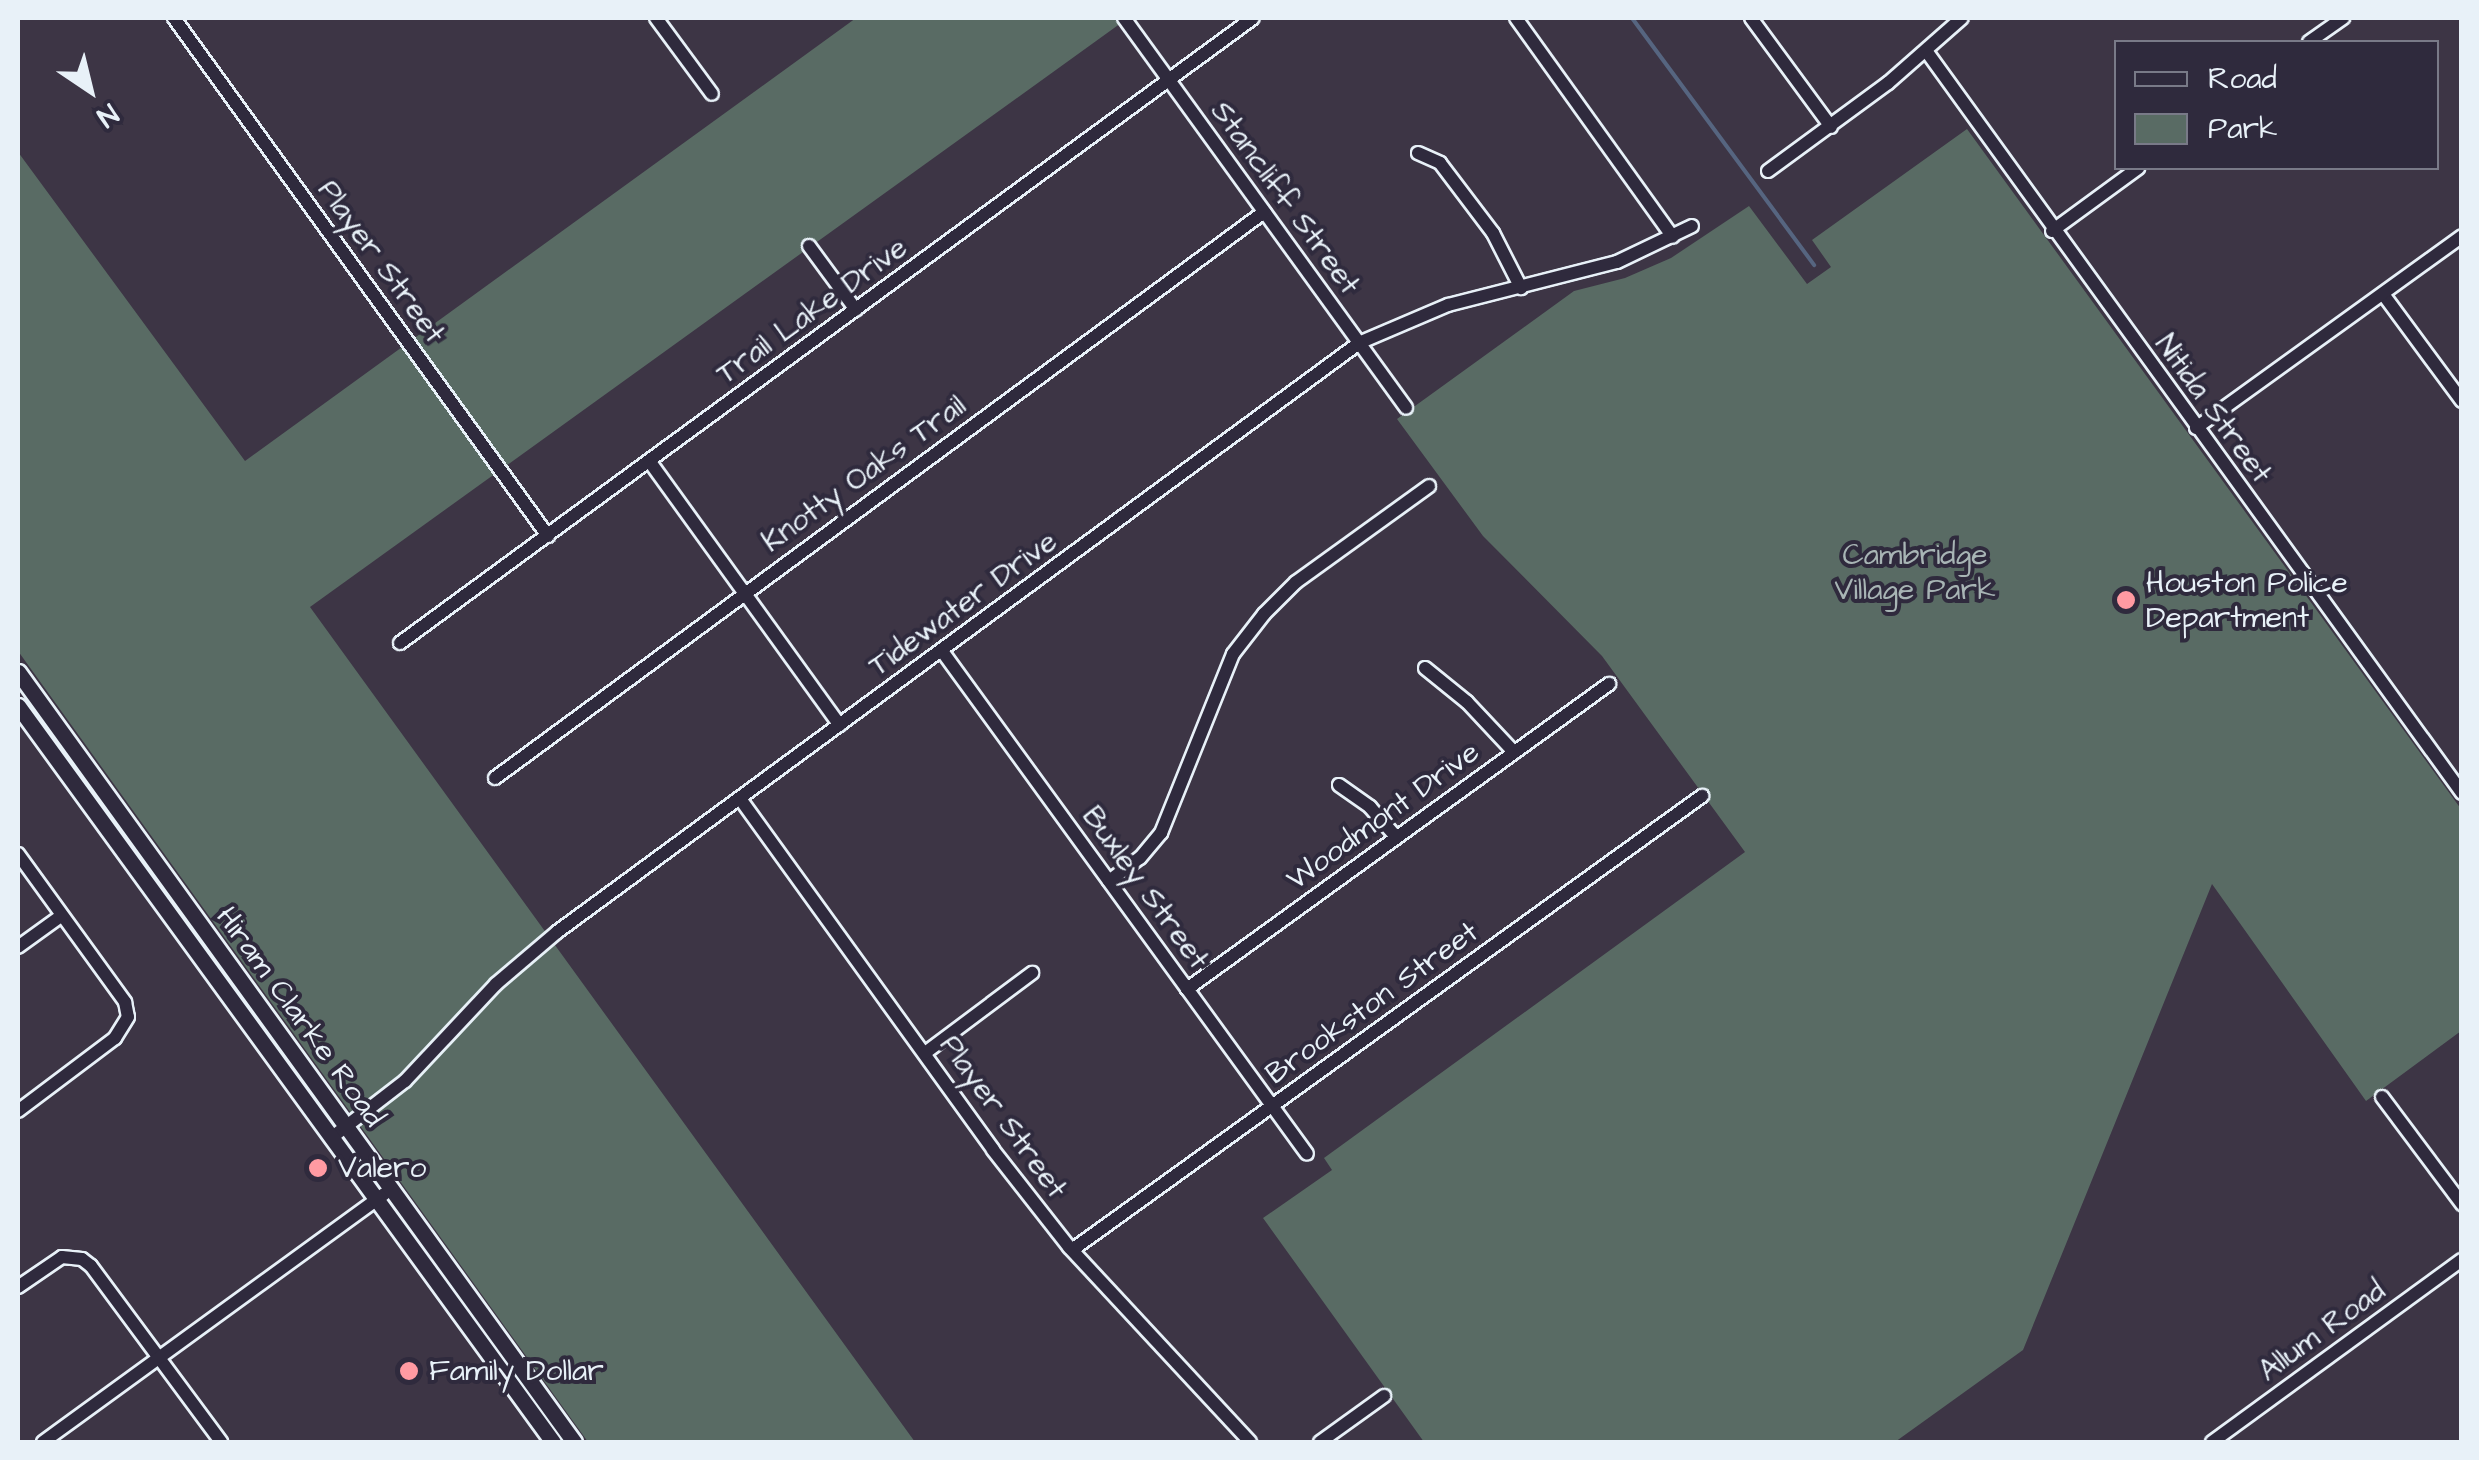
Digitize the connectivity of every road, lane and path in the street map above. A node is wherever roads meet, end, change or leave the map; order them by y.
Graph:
1 (174, 18) edge
2 (656, 18) edge
3 (1124, 18) edge
4 (1253, 18) edge
5 (1516, 18) edge
6 (1751, 18) edge
7 (1962, 18) edge
8 (2343, 18) edge
9 (2312, 40) edge
10 (1927, 52) junction
11 (1168, 79) junction
12 (712, 94) dead end
13 (1831, 126) junction
14 (1418, 152) dead end
15 (2135, 170) edge
16 (1768, 172) dead end
17 (1264, 212) junction
18 (1692, 226) dead end
19 (2052, 231) junction
20 (2462, 236) edge
21 (1673, 237) junction
22 (809, 246) dead end
23 (1521, 288) junction
24 (2382, 294) junction
25 (856, 310) junction
26 (1359, 344) junction
27 (2462, 401) edge
28 (1406, 408) dead end
29 (2196, 428) junction
30 (650, 462) junction
31 (1430, 486) dead end
32 (548, 536) junction
33 (745, 593) junction
34 (400, 643) dead end
35 (942, 652) junction
36 (1425, 668) dead end
37 (18, 672) edge
38 (1609, 684) dead end
39 (18, 706) edge
40 (840, 726) junction
41 (1514, 752) junction
42 (495, 778) dead end
43 (1339, 785) dead end
44 (104, 793) junction
45 (2462, 794) edge
46 (1702, 796) dead end
47 (741, 800) junction
48 (89, 804) junction
49 (1396, 837) junction
50 (18, 854) edge
51 (1108, 881) junction
52 (60, 916) junction
53 (18, 947) edge
54 (226, 962) junction
55 (211, 973) junction
56 (1032, 973) dead end
57 (1187, 989) junction
58 (925, 1053) junction
59 (2382, 1097) dead end
60 (1272, 1106) junction
61 (18, 1111) edge
62 (345, 1126) junction
63 (331, 1138) junction
64 (1307, 1154) dead end
65 (390, 1189) junction
66 (376, 1200) junction
67 (2462, 1204) edge
68 (1072, 1250) junction
69 (2462, 1260) edge
70 (18, 1288) edge
71 (159, 1358) junction
72 (516, 1362) junction
73 (502, 1372) junction
74 (1384, 1396) dead end
75 (43, 1442) edge
76 (221, 1442) edge
77 (552, 1442) edge
78 (574, 1442) edge
79 (1250, 1442) edge
80 (1320, 1442) edge
81 (2212, 1442) edge

1 - 32 street, Player Street
2 - 12 street
3 - 11 street, Stancliff Street
4 - 11 street, Trail Lake Drive
5 - 21 street
6 - 13 street
7 - 10 street
8 - 9 street
10 - 13 street
10 - 19 street, Nitida Street
11 - 17 street, Stancliff Street
11 - 25 street, Trail Lake Drive
13 - 16 street
14 - 23 street
15 - 19 street
17 - 26 street, Stancliff Street
17 - 33 street, Knotty Oaks Trail
18 - 21 street, Tidewater Drive
19 - 29 street, Nitida Street
20 - 24 street
21 - 23 street, Tidewater Drive
22 - 25 street
23 - 26 street, Tidewater Drive
24 - 27 street
24 - 29 street
25 - 30 street, Trail Lake Drive
26 - 28 street, Stancliff Street
26 - 35 street, Tidewater Drive
29 - 45 street, Nitida Street
30 - 32 street, Trail Lake Drive
30 - 33 street
31 - 51 street
32 - 34 street, Trail Lake Drive
33 - 40 street
33 - 42 street, Knotty Oaks Trail
35 - 40 street, Tidewater Drive
35 - 51 street, Buxley Street
36 - 41 street
37 - 44 main road, Hiram Clarke Road
38 - 41 street, Woodmont Drive
39 - 48 main road, Hiram Clarke Road
40 - 47 street, Tidewater Drive
41 - 49 street, Woodmont Drive
43 - 49 street
44 - 48 main road
44 - 54 main road, Hiram Clarke Road
46 - 60 street, Brookston Street
47 - 58 street, Player Street
47 - 62 street, Tidewater Drive
48 - 55 main road, Hiram Clarke Road
49 - 57 street, Woodmont Drive
50 - 52 street
51 - 57 street, Buxley Street
52 - 53 street
52 - 61 street
54 - 55 main road
54 - 62 main road, Hiram Clarke Road
55 - 63 main road, Hiram Clarke Road
56 - 58 street
57 - 60 street, Buxley Street
58 - 68 street, Player Street
59 - 67 street
60 - 64 street, Buxley Street
60 - 68 street, Brookston Street
62 - 63 street, Tidewater Drive
62 - 65 main road, Hiram Clarke Road
63 - 66 main road, Hiram Clarke Road
65 - 66 street
65 - 72 main road, Hiram Clarke Road
66 - 71 street
66 - 73 main road, Hiram Clarke Road
68 - 79 street, Player Street
69 - 81 street, Allum Road
70 - 71 street
71 - 75 street
71 - 76 street
72 - 73 main road
72 - 78 main road, Hiram Clarke Road
73 - 77 main road, Hiram Clarke Road
74 - 80 street

